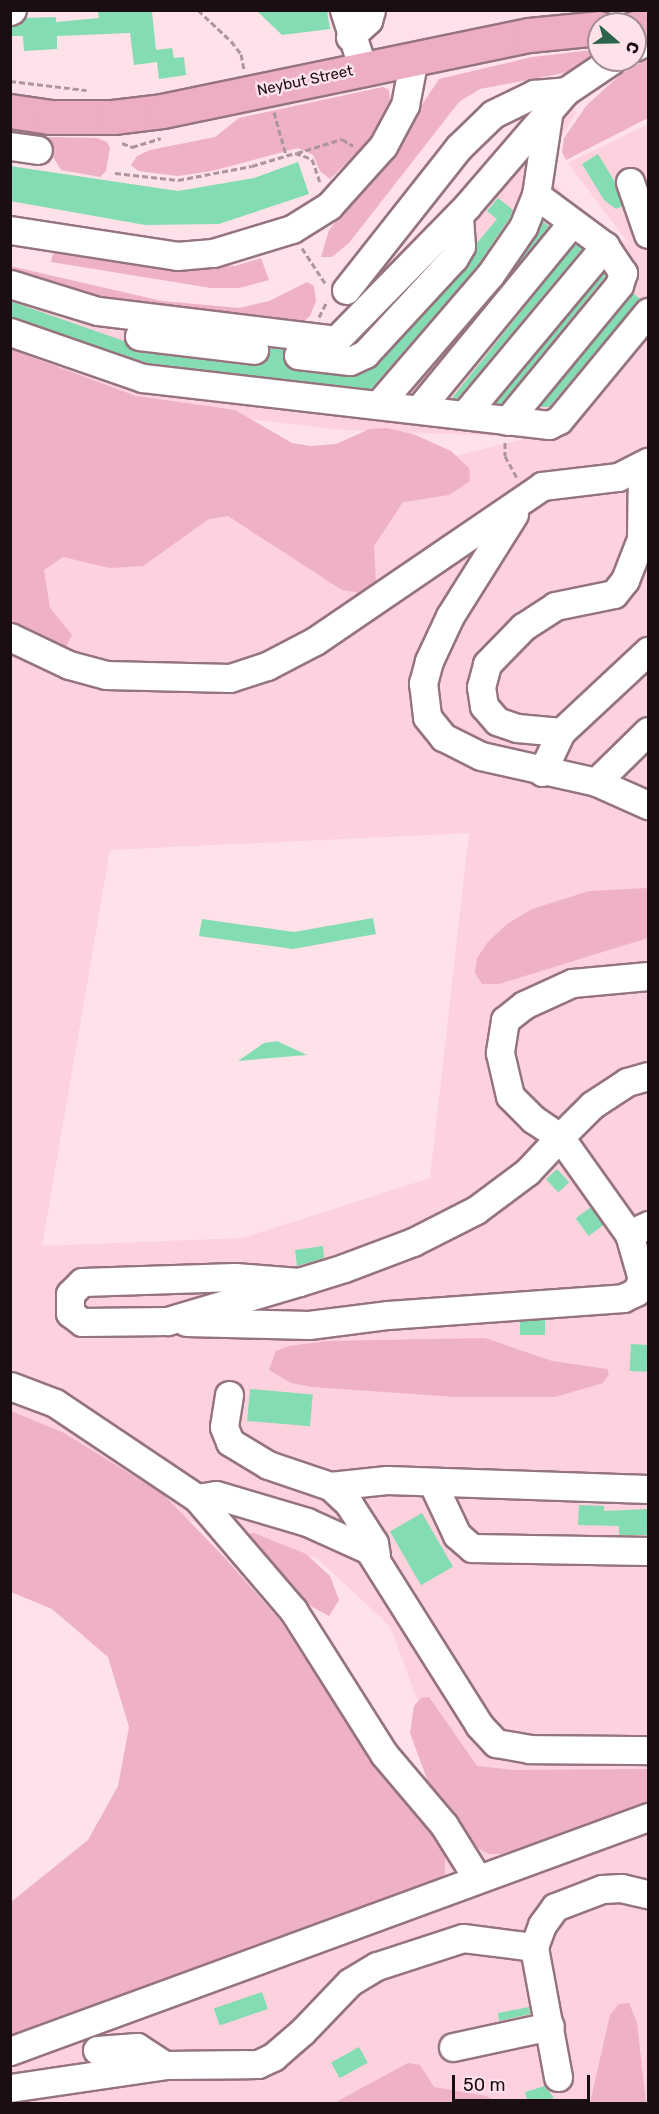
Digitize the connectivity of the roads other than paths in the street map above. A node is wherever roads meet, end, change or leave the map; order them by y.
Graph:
1 (344, 10) edge
2 (371, 10) edge
3 (562, 21) edge
4 (587, 26) edge
5 (350, 37) junction
6 (414, 58) junction
7 (363, 69) junction
8 (594, 72) edge
9 (566, 91) junction
10 (10, 111) edge
11 (548, 116) junction
12 (10, 146) edge
13 (38, 150) dead end
14 (630, 182) dead end
15 (536, 195) junction
16 (459, 215) junction
17 (572, 223) junction
18 (10, 230) edge
19 (648, 234) edge
20 (605, 246) junction
21 (10, 284) edge
22 (339, 291) road end
23 (648, 312) edge
24 (10, 332) edge
25 (139, 336) dead end
26 (378, 405) junction
27 (419, 408) junction
28 (465, 414) junction
29 (507, 421) junction
30 (645, 465) edge
31 (526, 499) junction
32 (10, 637) edge
33 (648, 651) edge
34 (648, 731) edge
35 (561, 732) junction
36 (542, 772) junction
37 (596, 782) junction
38 (648, 805) edge
39 (648, 976) edge
40 (648, 1076) edge
41 (560, 1137) junction
42 (639, 1229) edge
43 (299, 1282) junction
44 (167, 1321) junction
45 (10, 1386) edge
46 (229, 1395) dead end
47 (433, 1485) junction
48 (330, 1486) junction
49 (648, 1489) edge
50 (197, 1498) junction
51 (648, 1551) edge
52 (376, 1557) junction
53 (648, 1750) edge
54 (648, 1817) edge
55 (477, 1878) junction
56 (648, 1894) edge
57 (534, 1947) junction
58 (550, 2026) junction
59 (453, 2047) dead end
60 (96, 2050) dead end
61 (10, 2051) edge
62 (165, 2065) junction
63 (558, 2078) dead end
64 (10, 2088) edge

1 - 5 street
2 - 5 street
3 - 4 main road, Neybut Street
3 - 6 main road, Neybut Street
5 - 7 street
6 - 7 main road, Neybut Street
6 - 18 street
7 - 10 main road, Neybut Street
8 - 9 street
9 - 11 street
9 - 22 street
11 - 15 street
11 - 16 street
12 - 13 street
14 - 19 street
15 - 17 street
15 - 26 street
16 - 21 street
16 - 25 street
17 - 20 street
17 - 27 street
20 - 28 street
20 - 29 street
23 - 29 street
24 - 26 street
26 - 27 street
27 - 28 street
28 - 29 street
30 - 31 street
30 - 35 street
31 - 32 street
31 - 36 street
33 - 35 street
34 - 37 street
35 - 36 street
36 - 37 street
37 - 38 street
39 - 41 street
40 - 41 street
41 - 42 street
41 - 43 street
42 - 44 street
43 - 44 street
43 - 44 street
45 - 50 street
46 - 48 street
47 - 48 street
47 - 49 street
47 - 51 street
48 - 52 street
50 - 52 street
50 - 55 street
52 - 53 street
54 - 55 street
55 - 61 street
56 - 57 street
57 - 58 street
57 - 62 street
58 - 59 street
58 - 63 street
60 - 62 street
62 - 64 street

